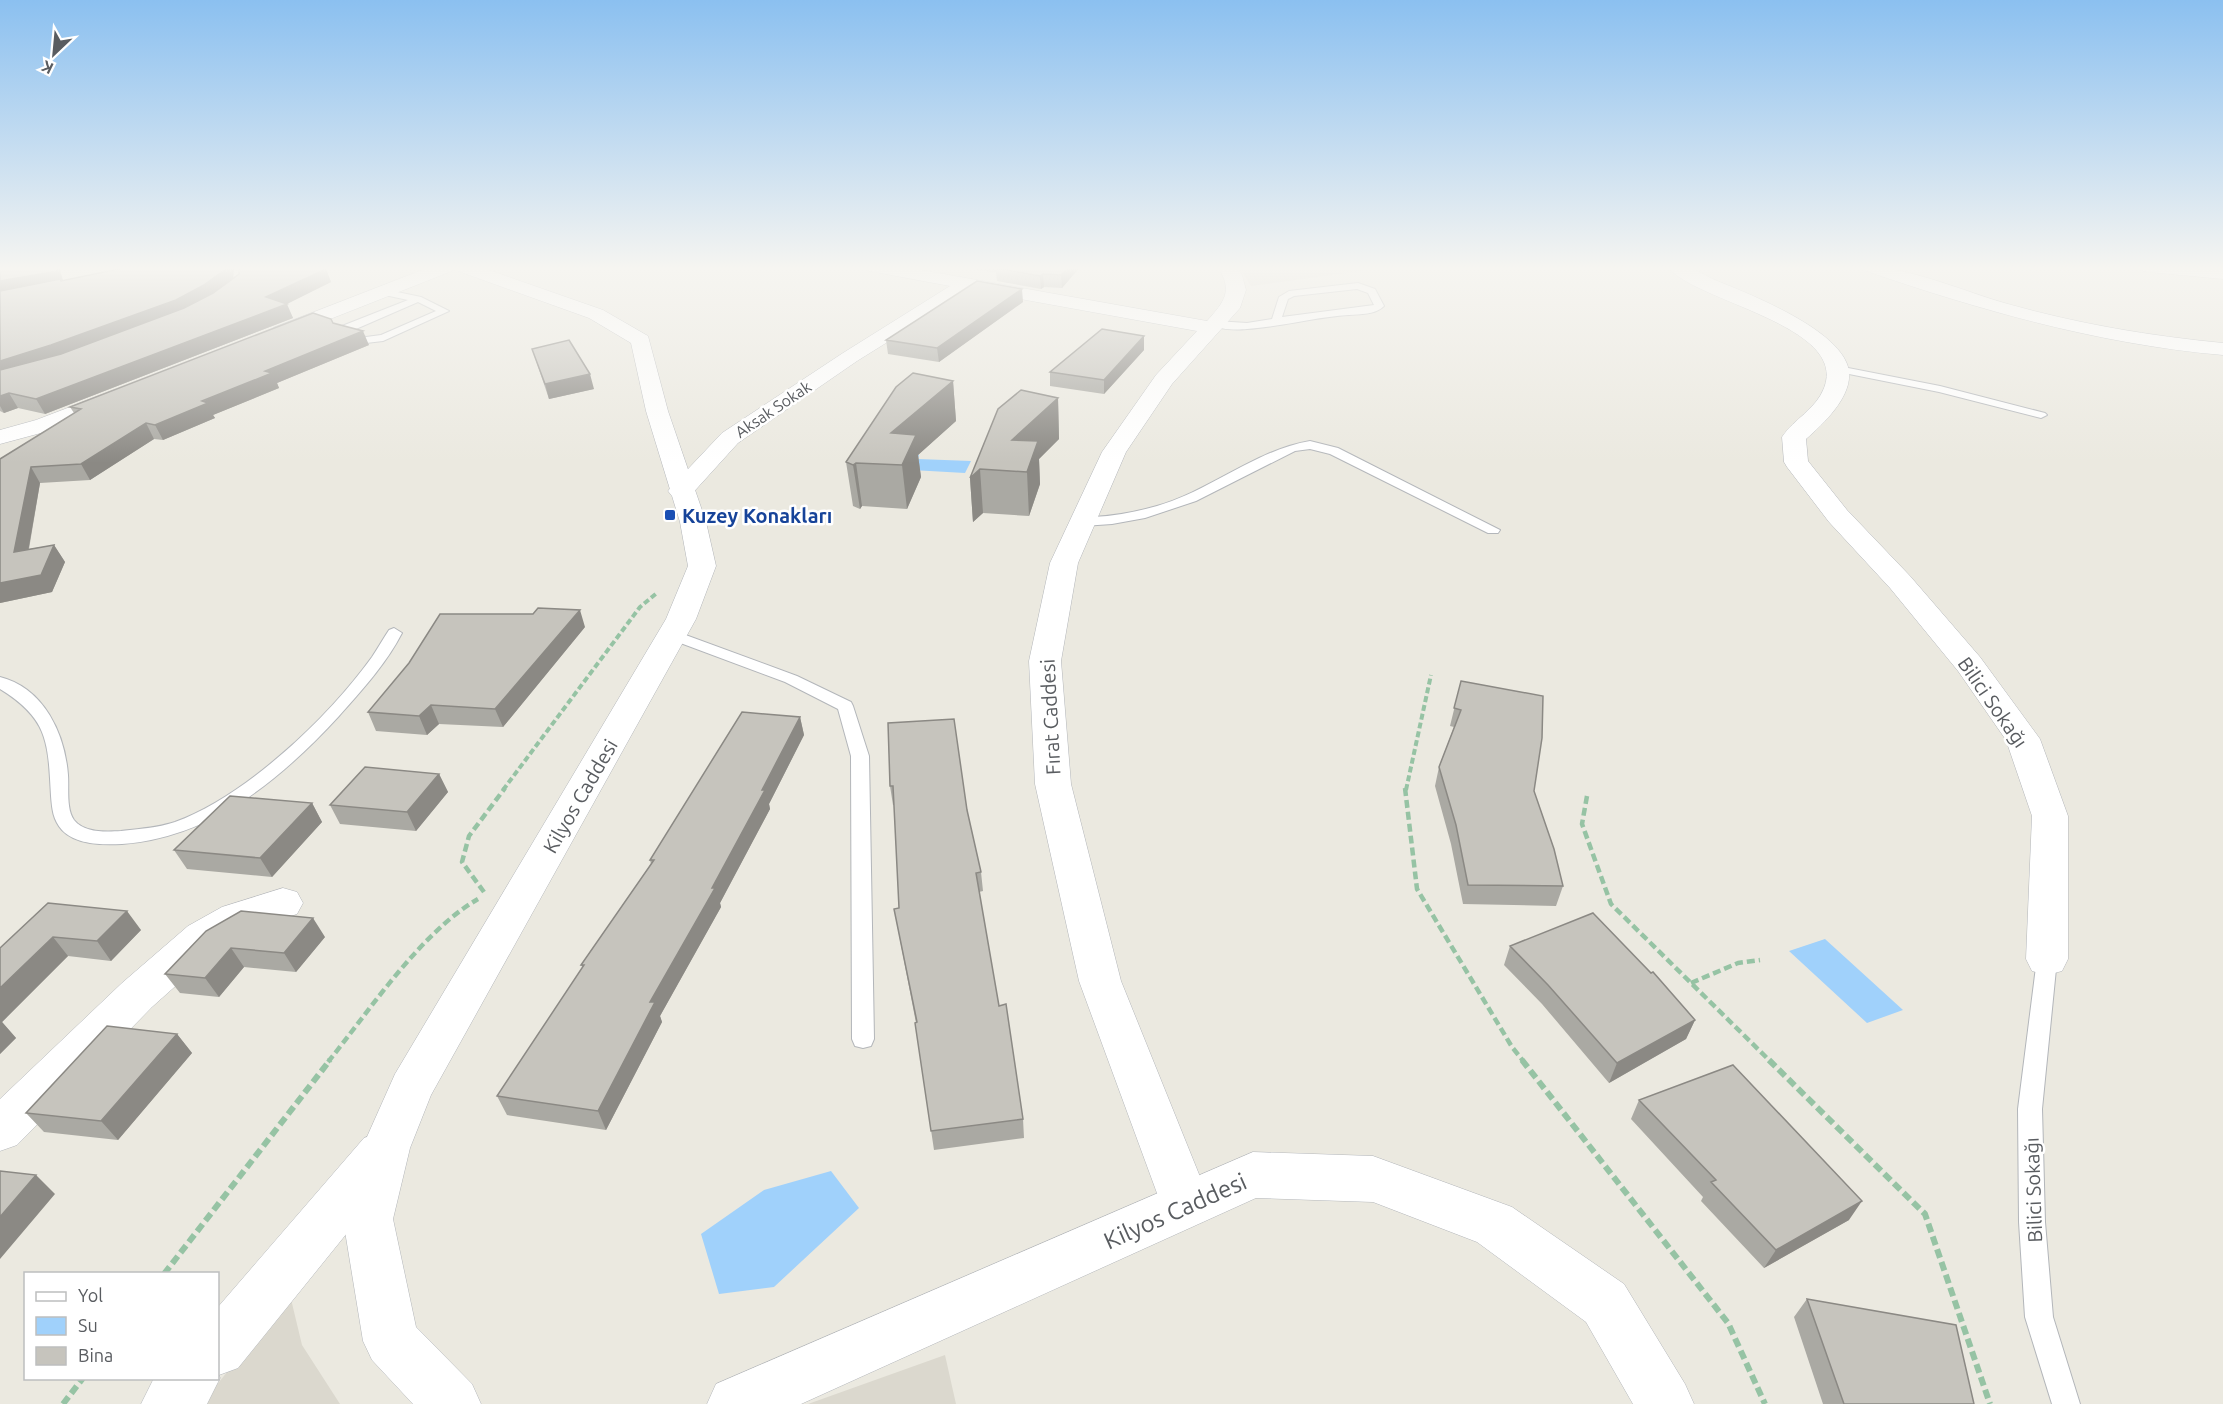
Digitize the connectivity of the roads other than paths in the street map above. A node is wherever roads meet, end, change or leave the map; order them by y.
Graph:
1 (280, 333) edge
2 (343, 333) edge
3 (397, 333) edge
4 (628, 333) edge
5 (890, 333) edge
6 (1208, 333) edge
7 (1805, 333) edge
8 (2099, 333) edge
9 (258, 341) edge
10 (2223, 349) edge
11 (1838, 369) junction
12 (130, 391) edge
13 (2041, 415) dead end
14 (44, 425) junction
15 (0, 437) edge
16 (0, 453) edge
17 (681, 491) junction
18 (1083, 522) junction
19 (1493, 530) dead end
20 (394, 633) dead end
21 (672, 635) junction
22 (0, 682) edge
23 (283, 903) dead end
24 (2047, 959) joint
25 (863, 1039) dead end
26 (0, 1130) edge
27 (386, 1148) junction
28 (1186, 1204) junction
29 (219, 1347) edge
30 (190, 1380) edge
31 (170, 1404) edge
32 (452, 1404) edge
33 (736, 1404) edge
34 (1665, 1404) edge
35 (2066, 1404) edge

1 - 9 street
2 - 3 lane
4 - 17 street
5 - 17 street, Aksak Sokak
6 - 18 street, Fırat Caddesi
7 - 11 street
8 - 10 street
11 - 13 lane
11 - 24 street, Bilici Sokağı
12 - 14 street
14 - 15 street
14 - 16 street
17 - 21 street, Kilyos Caddesi
18 - 19 lane
18 - 28 street, Fırat Caddesi
20 - 22 lane
21 - 25 lane
21 - 27 street, Kilyos Caddesi
23 - 26 street
24 - 35 lane, Bilici Sokağı
27 - 29 street
27 - 32 street, Kilyos Caddesi
28 - 33 street, Kilyos Caddesi
28 - 34 street, Kilyos Caddesi
30 - 31 street

